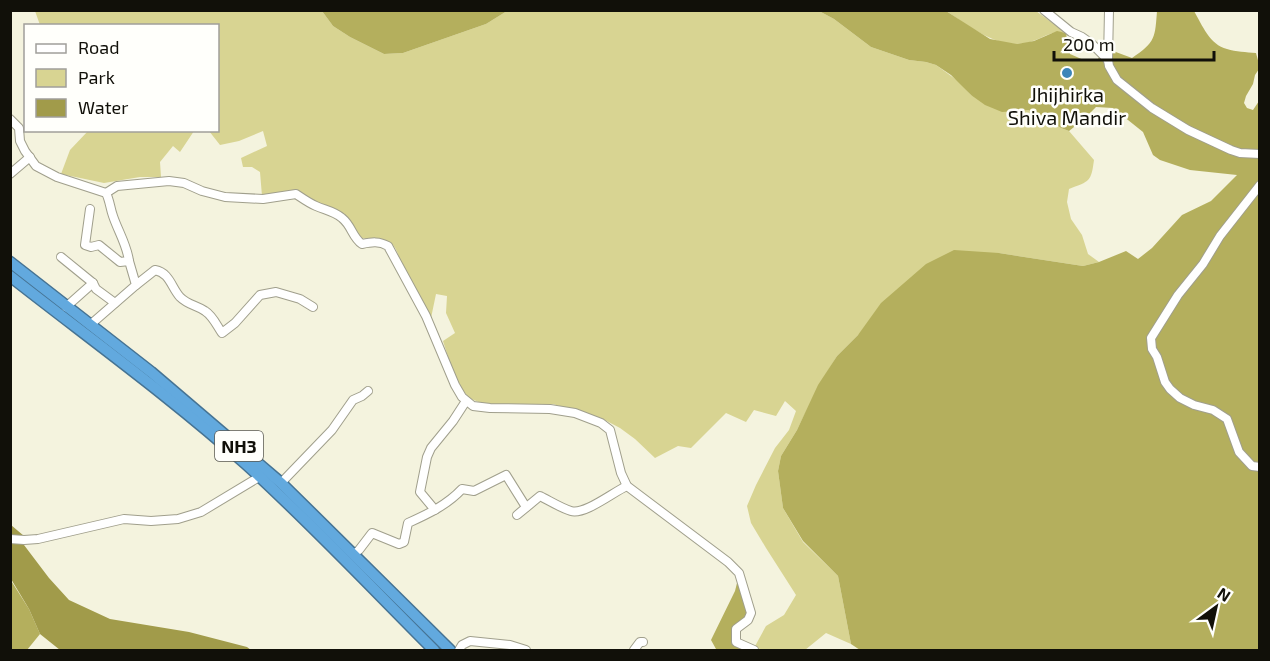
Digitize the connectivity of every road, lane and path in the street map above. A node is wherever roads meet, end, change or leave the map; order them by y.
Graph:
1 (1044, 10) edge
2 (1109, 10) edge
3 (1108, 60) junction
4 (10, 119) edge
5 (1260, 154) edge
6 (30, 157) junction
7 (10, 174) edge
8 (1260, 185) edge
9 (106, 193) junction
10 (90, 209) dead end
11 (61, 257) dead end
12 (129, 261) junction
13 (10, 262) edge
14 (10, 276) edge
15 (93, 283) junction
16 (136, 285) junction
17 (115, 303) junction
18 (66, 307) junction
19 (313, 307) dead end
20 (90, 325) junction
21 (368, 391) dead end
22 (466, 401) junction
23 (1260, 467) edge
24 (259, 477) junction
25 (281, 483) junction
26 (627, 486) junction
27 (526, 507) junction
28 (435, 510) junction
29 (517, 515) dead end
30 (10, 539) edge
31 (354, 554) junction
32 (643, 642) dead end
33 (434, 651) edge
34 (450, 651) edge
35 (459, 651) edge
36 (526, 651) edge
37 (634, 651) edge
38 (754, 651) edge

1 - 3 street
2 - 3 street
3 - 5 street
4 - 6 street
6 - 7 street
6 - 9 street
8 - 23 street
9 - 12 street
9 - 22 street
10 - 12 street
11 - 15 street
12 - 16 street
13 - 18 highway, NH3
14 - 24 highway
15 - 17 street
15 - 18 street
16 - 17 street
16 - 19 street
17 - 20 street
18 - 20 highway, NH3
20 - 25 highway, NH3
21 - 25 street
22 - 26 street
22 - 28 street
24 - 30 street
24 - 33 highway
25 - 31 highway, NH3
26 - 27 street
26 - 38 street
27 - 28 street
27 - 29 street
28 - 31 street
31 - 34 highway, NH3
32 - 37 street
35 - 36 street

